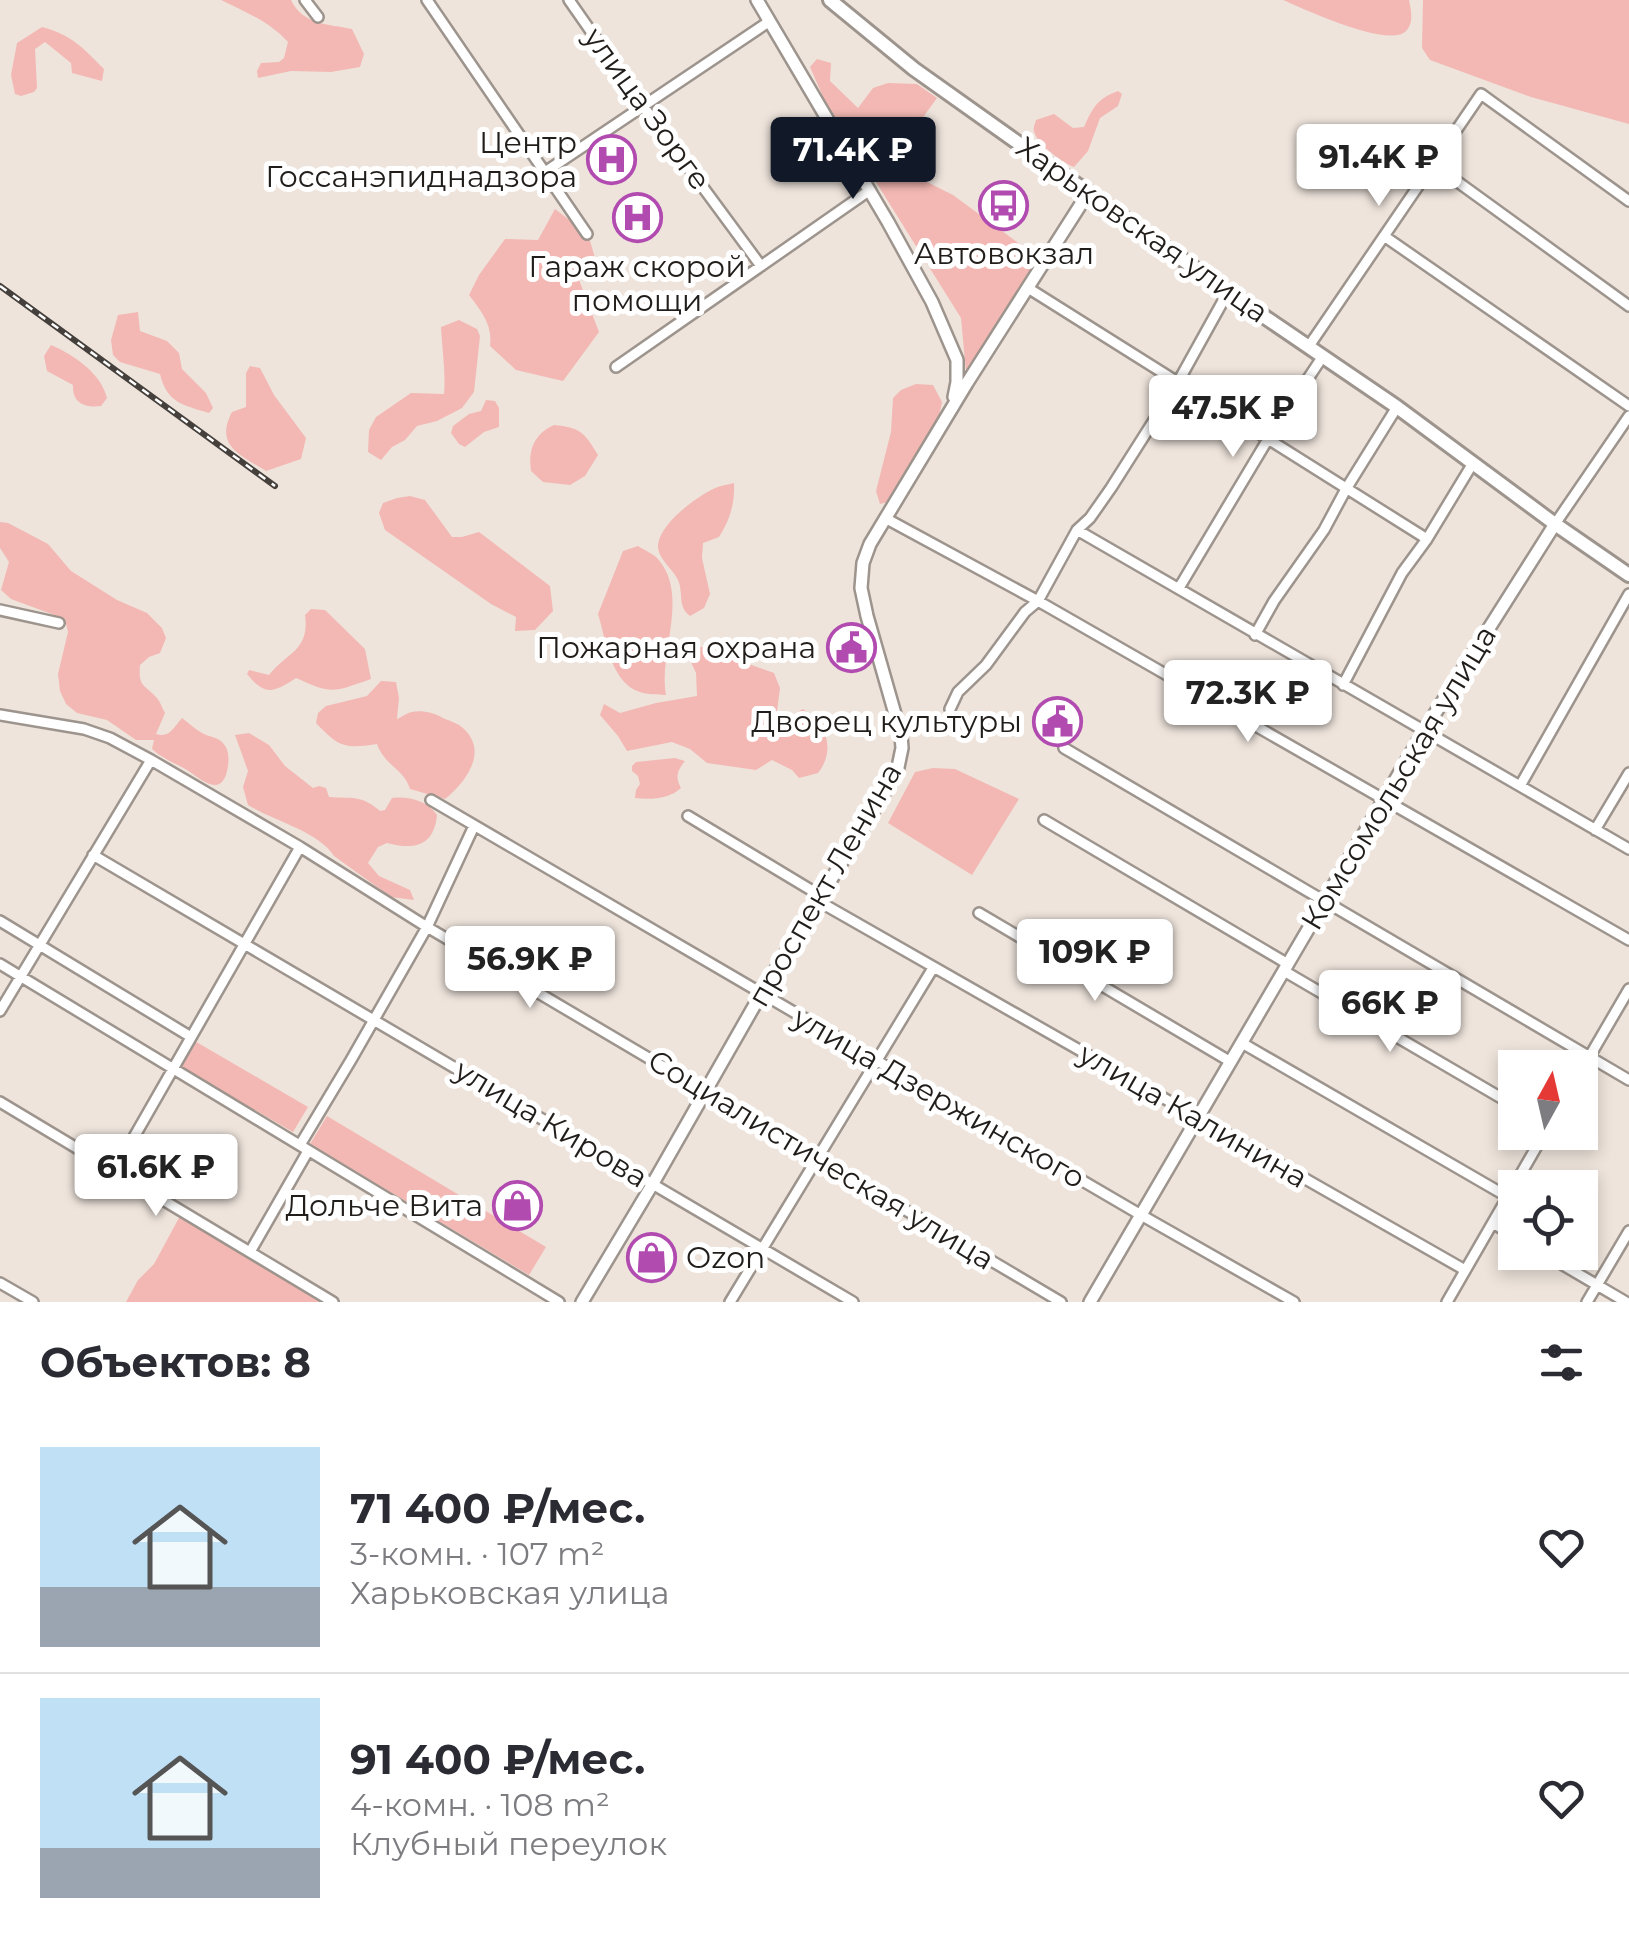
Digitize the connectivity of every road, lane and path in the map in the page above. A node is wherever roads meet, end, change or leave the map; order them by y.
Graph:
1 (304, 0) edge
2 (444, 0) edge
3 (569, 0) edge
4 (757, 0) edge
5 (837, 2) edge
6 (430, 4) edge
7 (318, 18) dead end
8 (770, 21) junction
9 (643, 106) junction
10 (1433, 164) junction
11 (545, 172) junction
12 (870, 190) junction
13 (1088, 194) junction
14 (1629, 201) edge
15 (588, 234) dead end
16 (1384, 236) junction
17 (761, 266) junction
18 (1028, 288) junction
19 (1228, 292) junction
20 (1629, 306) edge
21 (1309, 346) junction
22 (1323, 356) junction
23 (616, 368) dead end
24 (1177, 384) junction
25 (953, 406) junction
26 (1629, 406) edge
27 (1397, 407) junction
28 (1629, 416) edge
29 (1268, 440) junction
30 (1473, 464) junction
31 (1346, 489) junction
32 (886, 518) junction
33 (1555, 524) junction
34 (1077, 530) junction
35 (1427, 539) junction
36 (1629, 576) edge
37 (1629, 586) edge
38 (1179, 588) junction
39 (1629, 594) edge
40 (1038, 602) junction
41 (0, 610) edge
42 (59, 622) dead end
43 (1255, 634) junction
44 (1343, 685) junction
45 (950, 709) dead end
46 (0, 715) edge
47 (1424, 732) junction
48 (1064, 748) dead end
49 (150, 760) junction
50 (1629, 774) edge
51 (1520, 786) junction
52 (430, 800) dead end
53 (1384, 800) junction
54 (688, 816) dead end
55 (1044, 820) dead end
56 (474, 826) junction
57 (1595, 830) junction
58 (300, 847) junction
59 (1629, 849) edge
60 (93, 856) junction
61 (820, 898) junction
62 (1325, 900) junction
63 (979, 913) dead end
64 (0, 922) edge
65 (427, 927) junction
66 (1629, 940) edge
67 (244, 944) junction
68 (40, 945) junction
69 (0, 964) edge
70 (933, 968) junction
71 (1286, 968) junction
72 (21, 976) junction
73 (1629, 989) edge
74 (761, 994) junction
75 (0, 1011) edge
76 (375, 1019) junction
77 (191, 1038) junction
78 (1242, 1043) junction
79 (1580, 1050) edge
80 (1593, 1050) edge
81 (876, 1061) junction
82 (1598, 1061) edge
83 (1230, 1062) junction
84 (173, 1068) junction
85 (1629, 1080) edge
86 (706, 1092) junction
87 (1498, 1096) edge
88 (0, 1102) edge
89 (1198, 1118) junction
90 (304, 1148) junction
91 (816, 1158) junction
92 (114, 1172) junction
93 (652, 1185) junction
94 (1498, 1191) edge
95 (1498, 1213) edge
96 (1141, 1216) junction
97 (1492, 1223) junction
98 (1498, 1227) edge
99 (1629, 1232) edge
100 (762, 1247) junction
101 (250, 1252) junction
102 (1466, 1270) junction
103 (1571, 1270) edge
104 (0, 1283) edge
105 (1597, 1286) junction
106 (33, 1302) edge
107 (334, 1302) edge
108 (559, 1302) edge
109 (582, 1302) edge
110 (730, 1302) edge
111 (853, 1302) edge
112 (1061, 1302) edge
113 (1090, 1302) edge
114 (1294, 1302) edge
115 (1447, 1302) edge
116 (1588, 1302) edge
117 (1626, 1302) edge

1 - 7 street
2 - 6 street
3 - 9 street, улица Зорге
4 - 8 main road
5 - 13 highway, Харьковская улица
6 - 11 street
8 - 9 street
8 - 12 main road
9 - 11 street
9 - 17 street, улица Зорге
10 - 14 street
10 - 16 street
10 - 20 street
11 - 15 street
12 - 17 street
12 - 25 main road
13 - 18 main road, проспект Ленина
13 - 19 highway, Харьковская улица
16 - 21 street
16 - 26 street
17 - 23 street
18 - 24 street
18 - 25 main road, проспект Ленина
19 - 21 highway, Харьковская улица
19 - 24 street
21 - 22 highway, Харьковская улица
22 - 27 highway, Харьковская улица
22 - 29 street
24 - 29 street
24 - 34 street
25 - 32 main road, проспект Ленина
27 - 30 highway, Харьковская улица
27 - 31 street
28 - 33 street, Комсомольская улица
29 - 31 street
29 - 38 street
30 - 33 highway, Харьковская улица
30 - 35 street
31 - 35 street
31 - 43 street
32 - 40 street
32 - 61 main road, проспект Ленина
33 - 36 highway, Харьковская улица
33 - 37 highway, Харьковская улица
33 - 47 main road, Комсомольская улица
34 - 38 street
34 - 40 street
35 - 44 street
38 - 43 street
39 - 51 street
40 - 45 street
40 - 53 street
41 - 42 street
43 - 44 street
44 - 47 street
46 - 49 street, Социалистическая улица
47 - 51 street
47 - 53 main road, Комсомольская улица
48 - 62 street
49 - 58 street, Социалистическая улица
49 - 60 street
50 - 57 street
51 - 57 street
52 - 56 street, улица Дзержинского
53 - 62 main road, Комсомольская улица
53 - 66 street
54 - 61 street, улица Калинина
55 - 71 street
56 - 65 street
56 - 74 street, улица Дзержинского
57 - 59 street
58 - 65 street, Социалистическая улица
58 - 67 street
60 - 67 street, улица Кирова
60 - 68 street
61 - 70 street, улица Калинина
61 - 74 main road, проспект Ленина
62 - 71 main road, Комсомольская улица
62 - 79 street
63 - 83 street
64 - 68 street
65 - 76 street
65 - 86 street, Социалистическая улица
67 - 76 street, улица Кирова
67 - 77 street
68 - 72 street
68 - 77 street
69 - 72 street
70 - 81 street
70 - 89 street, улица Калинина
71 - 78 main road, Комсомольская улица
71 - 87 street
72 - 75 street
72 - 84 street
73 - 80 street
74 - 81 street, улица Дзержинского
74 - 86 main road, проспект Ленина
76 - 90 street
76 - 93 street, улица Кирова
77 - 84 street
78 - 83 main road, Комсомольская улица
78 - 94 street
81 - 91 street
81 - 96 street, улица Дзержинского
82 - 85 street
83 - 89 main road, Комсомольская улица
84 - 90 street
84 - 92 street
86 - 91 street, Социалистическая улица
86 - 93 main road, проспект Ленина
88 - 92 street
89 - 96 main road, Комсомольская улица
89 - 102 street, улица Калинина
90 - 101 street
90 - 108 street
91 - 100 street
91 - 112 street, Социалистическая улица
92 - 101 street
93 - 100 street, улица Кирова
93 - 109 main road, проспект Ленина
95 - 97 street
96 - 113 main road, Комсомольская улица
96 - 114 street, улица Дзержинского
97 - 98 street
97 - 102 street
99 - 105 street
100 - 110 street
100 - 111 street, улица Кирова
101 - 107 street
102 - 115 street
103 - 105 street
104 - 106 street
105 - 116 street
105 - 117 street

